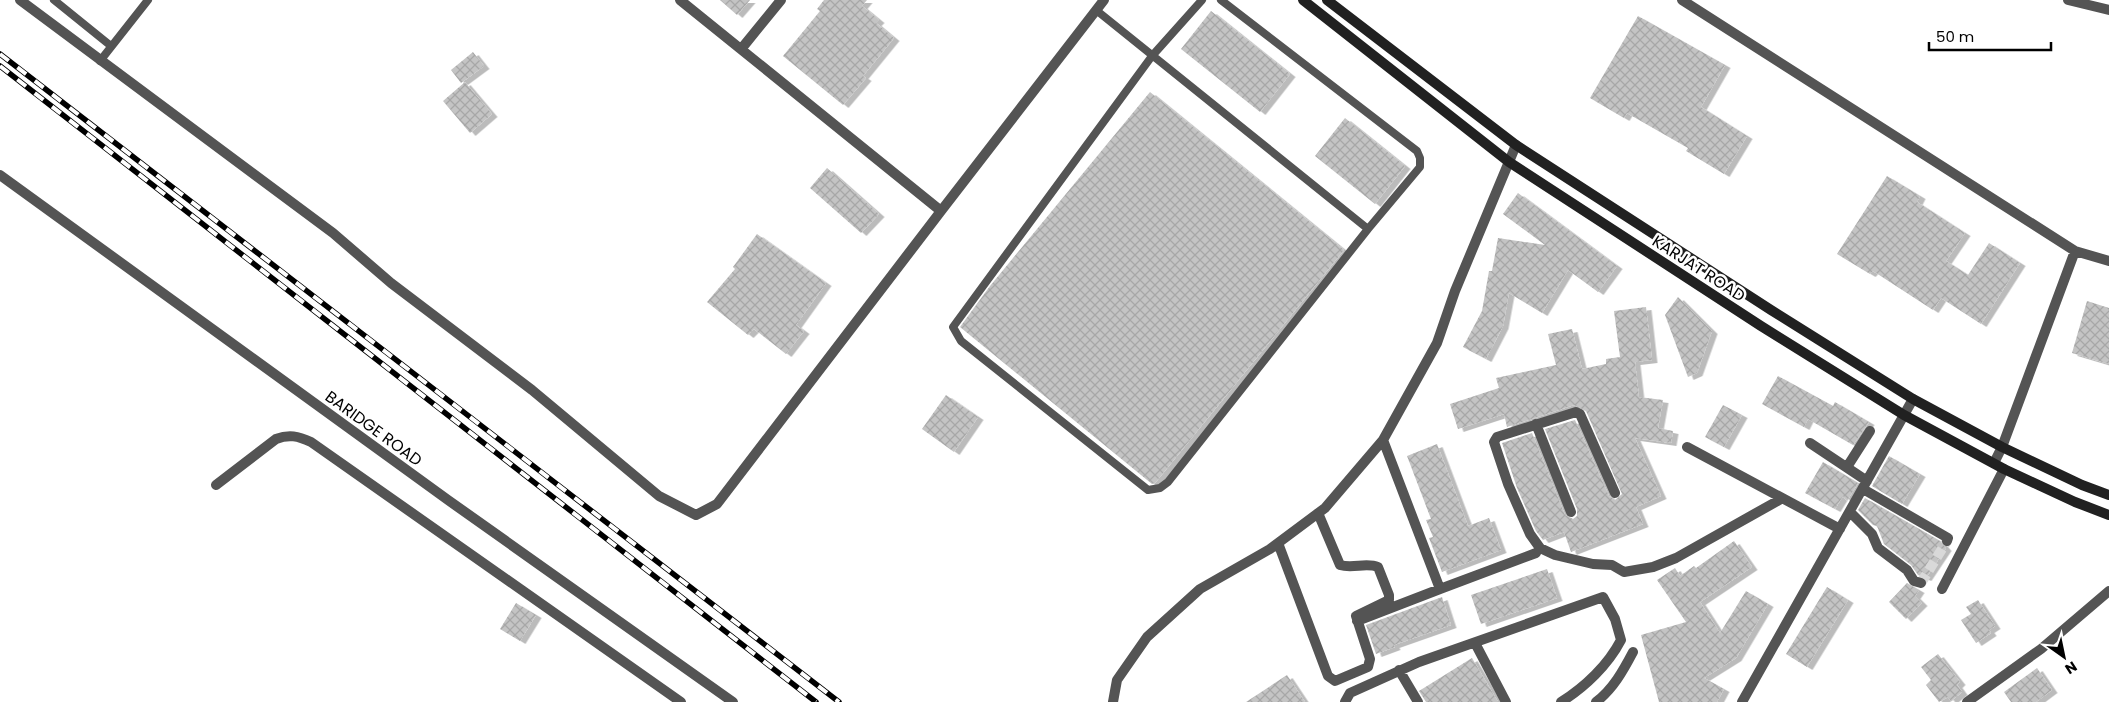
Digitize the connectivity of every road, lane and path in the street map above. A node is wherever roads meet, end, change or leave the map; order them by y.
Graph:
1 (20, 0) edge
2 (54, 0) edge
3 (148, 0) edge
4 (680, 0) edge
5 (781, 0) edge
6 (1104, 0) edge
7 (1202, 0) edge
8 (1221, 0) edge
9 (1303, 0) edge
10 (1327, 0) edge
11 (1682, 0) edge
12 (2068, 0) edge
13 (1096, 10) junction
14 (2109, 10) edge
15 (111, 46) junction
16 (742, 48) junction
17 (1152, 56) junction
18 (100, 61) junction
19 (1516, 145) junction
20 (1509, 162) junction
21 (0, 176) edge
22 (941, 211) junction
23 (1368, 229) junction
24 (2075, 251) junction
25 (2109, 262) edge
26 (1913, 399) junction
27 (1904, 415) junction
28 (1536, 424) junction
29 (1870, 431) dead end
30 (1384, 440) junction
31 (1810, 443) dead end
32 (2002, 447) junction
33 (1687, 448) dead end
34 (1994, 463) junction
35 (1847, 467) junction
36 (2004, 469) junction
37 (216, 485) dead end
38 (1865, 485) junction
39 (1615, 493) dead end
40 (2109, 495) edge
41 (1781, 499) junction
42 (1571, 512) dead end
43 (1850, 512) junction
44 (1318, 513) junction
45 (2109, 515) edge
46 (1840, 529) junction
47 (1947, 541) dead end
48 (1278, 543) junction
49 (1536, 553) dead end
50 (1921, 583) dead end
51 (1440, 589) junction
52 (1942, 589) dead end
53 (2109, 591) edge
54 (1357, 621) junction
55 (1475, 643) junction
56 (1632, 652) dead end
57 (1399, 670) junction
58 (681, 702) edge
59 (732, 702) edge
60 (1113, 702) edge
61 (1345, 702) edge
62 (1418, 702) edge
63 (1506, 702) edge
64 (1561, 702) edge
65 (1596, 702) edge
66 (1742, 702) edge
67 (1967, 702) edge

1 - 18 street
2 - 15 lane
3 - 15 lane
4 - 16 street
5 - 16 street
6 - 13 street
7 - 17 lane
8 - 23 lane
9 - 20 main road, KARJAT ROAD
10 - 19 main road, KARJAT ROAD
11 - 24 street
12 - 14 street
13 - 17 lane
13 - 22 street
15 - 18 lane
16 - 22 street
17 - 23 lane
17 - 23 lane
18 - 22 street
19 - 20 street
19 - 26 main road, KARJAT ROAD
20 - 27 main road, KARJAT ROAD
20 - 30 street
21 - 59 street, BARIDGE ROAD
24 - 25 street
24 - 32 street
26 - 27 street
26 - 32 main road, KARJAT ROAD
27 - 34 main road, KARJAT ROAD
27 - 38 street
28 - 39 street
28 - 41 street
28 - 42 street
29 - 35 street
30 - 44 street
30 - 51 street
31 - 35 street
32 - 34 street
32 - 40 main road, KARJAT ROAD
33 - 41 street
34 - 36 main road, KARJAT ROAD
35 - 38 street
36 - 45 main road, KARJAT ROAD
36 - 52 street
37 - 58 street
38 - 43 street
38 - 47 street
41 - 46 street
43 - 46 street
43 - 50 street
44 - 48 street
44 - 54 street
46 - 66 street
48 - 54 street
48 - 60 street
49 - 51 street
51 - 54 street
53 - 67 street
55 - 57 street
55 - 63 street
55 - 64 street
56 - 65 street
57 - 61 street
57 - 62 street

